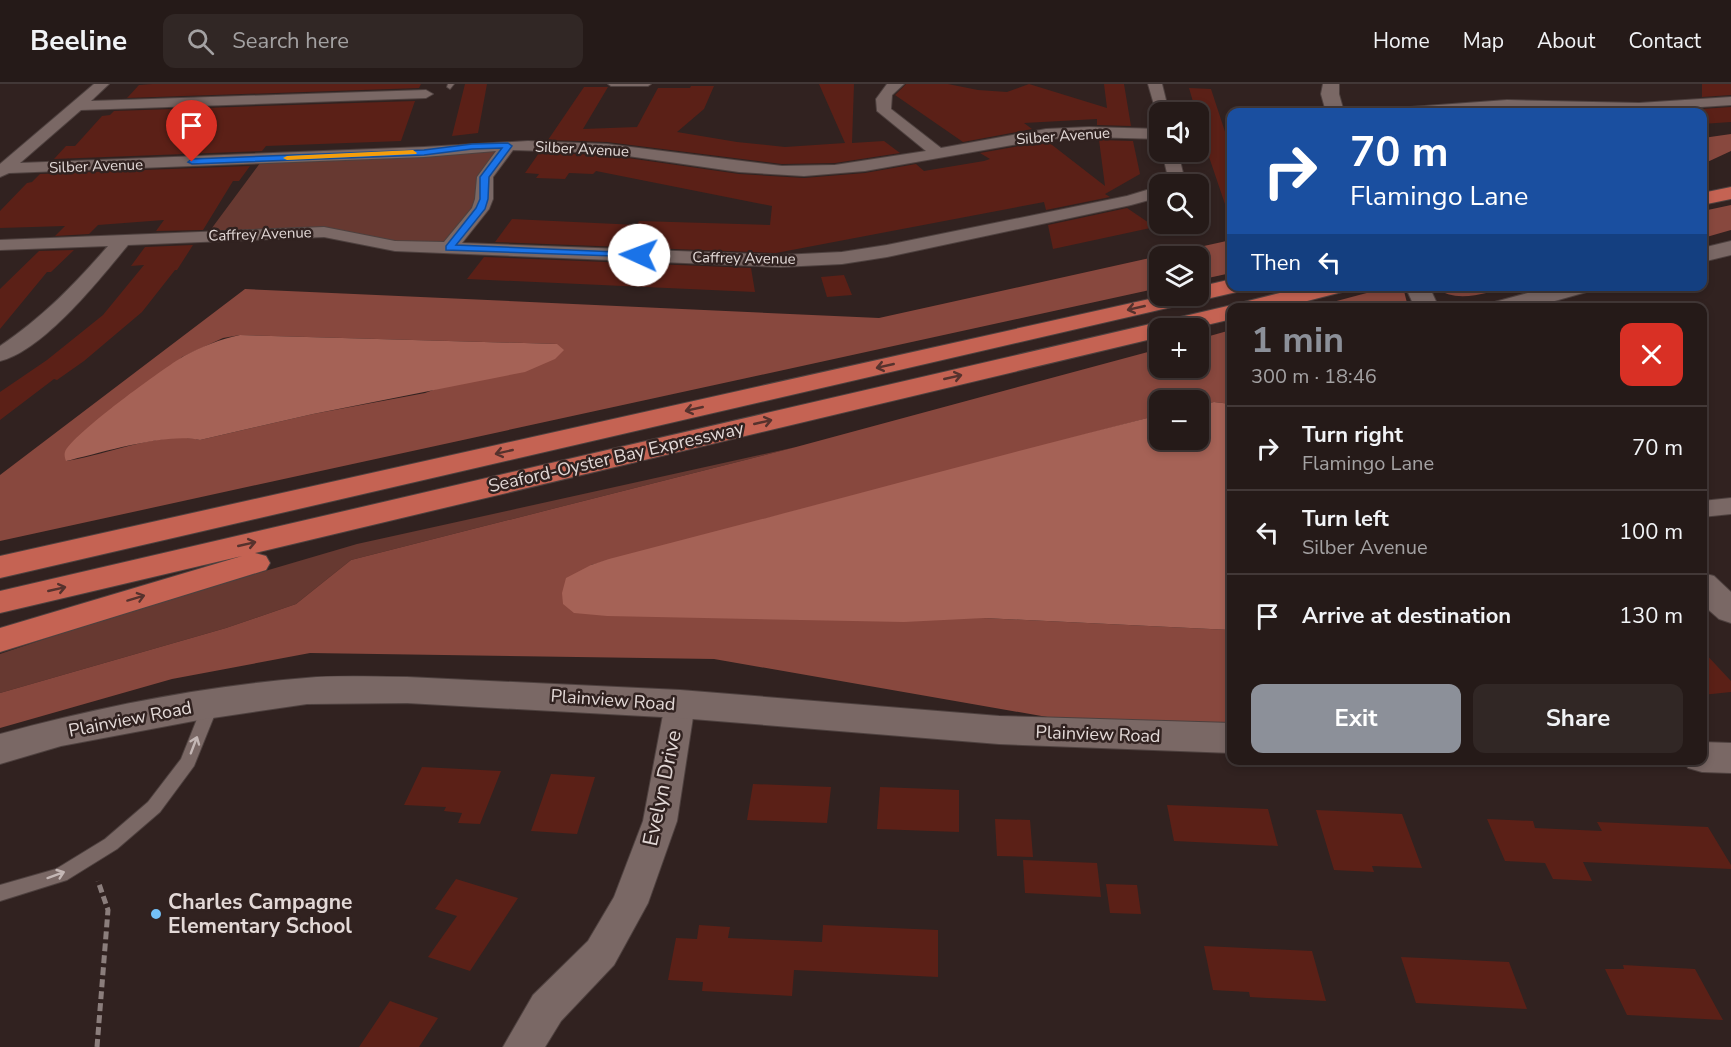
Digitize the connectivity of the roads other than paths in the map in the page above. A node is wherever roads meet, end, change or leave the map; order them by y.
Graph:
1 (102, 84) edge
2 (611, 84) edge
3 (648, 84) edge
4 (897, 84) edge
5 (1155, 84) edge
6 (1331, 84) edge
7 (1534, 91) dead end
8 (426, 94) dead end
9 (1731, 101) edge
10 (1160, 102) edge
11 (1553, 105) junction
12 (78, 106) junction
13 (1334, 108) edge
14 (1452, 108) edge
15 (1149, 134) edge
16 (508, 146) junction
17 (938, 153) junction
18 (1, 170) edge
19 (1731, 193) edge
20 (1149, 194) edge
21 (1707, 198) edge
22 (123, 240) junction
23 (0, 245) edge
24 (449, 248) junction
25 (1731, 248) edge
26 (1707, 254) edge
27 (1227, 287) edge
28 (1209, 291) edge
29 (1318, 291) edge
30 (1563, 291) edge
31 (1269, 303) edge
32 (1519, 303) edge
33 (1149, 306) edge
34 (1227, 313) edge
35 (0, 356) edge
36 (578, 466) junction
37 (1731, 506) edge
38 (1707, 508) edge
39 (189, 524) junction
40 (0, 556) edge
41 (0, 567) edge
42 (1707, 589) edge
43 (0, 602) edge
44 (1731, 611) edge
45 (0, 640) edge
46 (211, 704) junction
47 (680, 704) junction
48 (1227, 738) edge
49 (0, 748) edge
50 (1707, 757) edge
51 (1731, 758) edge
52 (0, 893) edge
53 (523, 1047) edge

1 - 12 street
2 - 3 lane
4 - 17 street
5 - 10 street
6 - 13 main road
7 - 11 street
8 - 12 street
9 - 11 street
11 - 14 street
12 - 18 street
15 - 17 street, Silber Avenue
16 - 17 street, Silber Avenue
16 - 18 street, Silber Avenue
16 - 24 street
19 - 21 highway
20 - 24 street, Caffrey Avenue
22 - 23 street, Caffrey Avenue
22 - 24 street, Caffrey Avenue
22 - 35 street
25 - 26 main road
27 - 28 highway
29 - 31 highway
30 - 32 main road
33 -> 39 highway, Seaford-Oyster Bay Expressway
36 -> 34 highway, Seaford-Oyster Bay Expressway
43 -> 36 highway, Seaford-Oyster Bay Expressway
45 -> 36 highway
37 - 38 street
39 - 40 highway
39 - 41 highway, Seaford-Oyster Bay Expressway
42 - 44 main road
46 - 47 main road, Plainview Road
46 - 49 main road, Plainview Road
52 -> 46 lane
47 - 48 main road, Plainview Road
47 - 53 street, Evelyn Drive
50 - 51 main road

